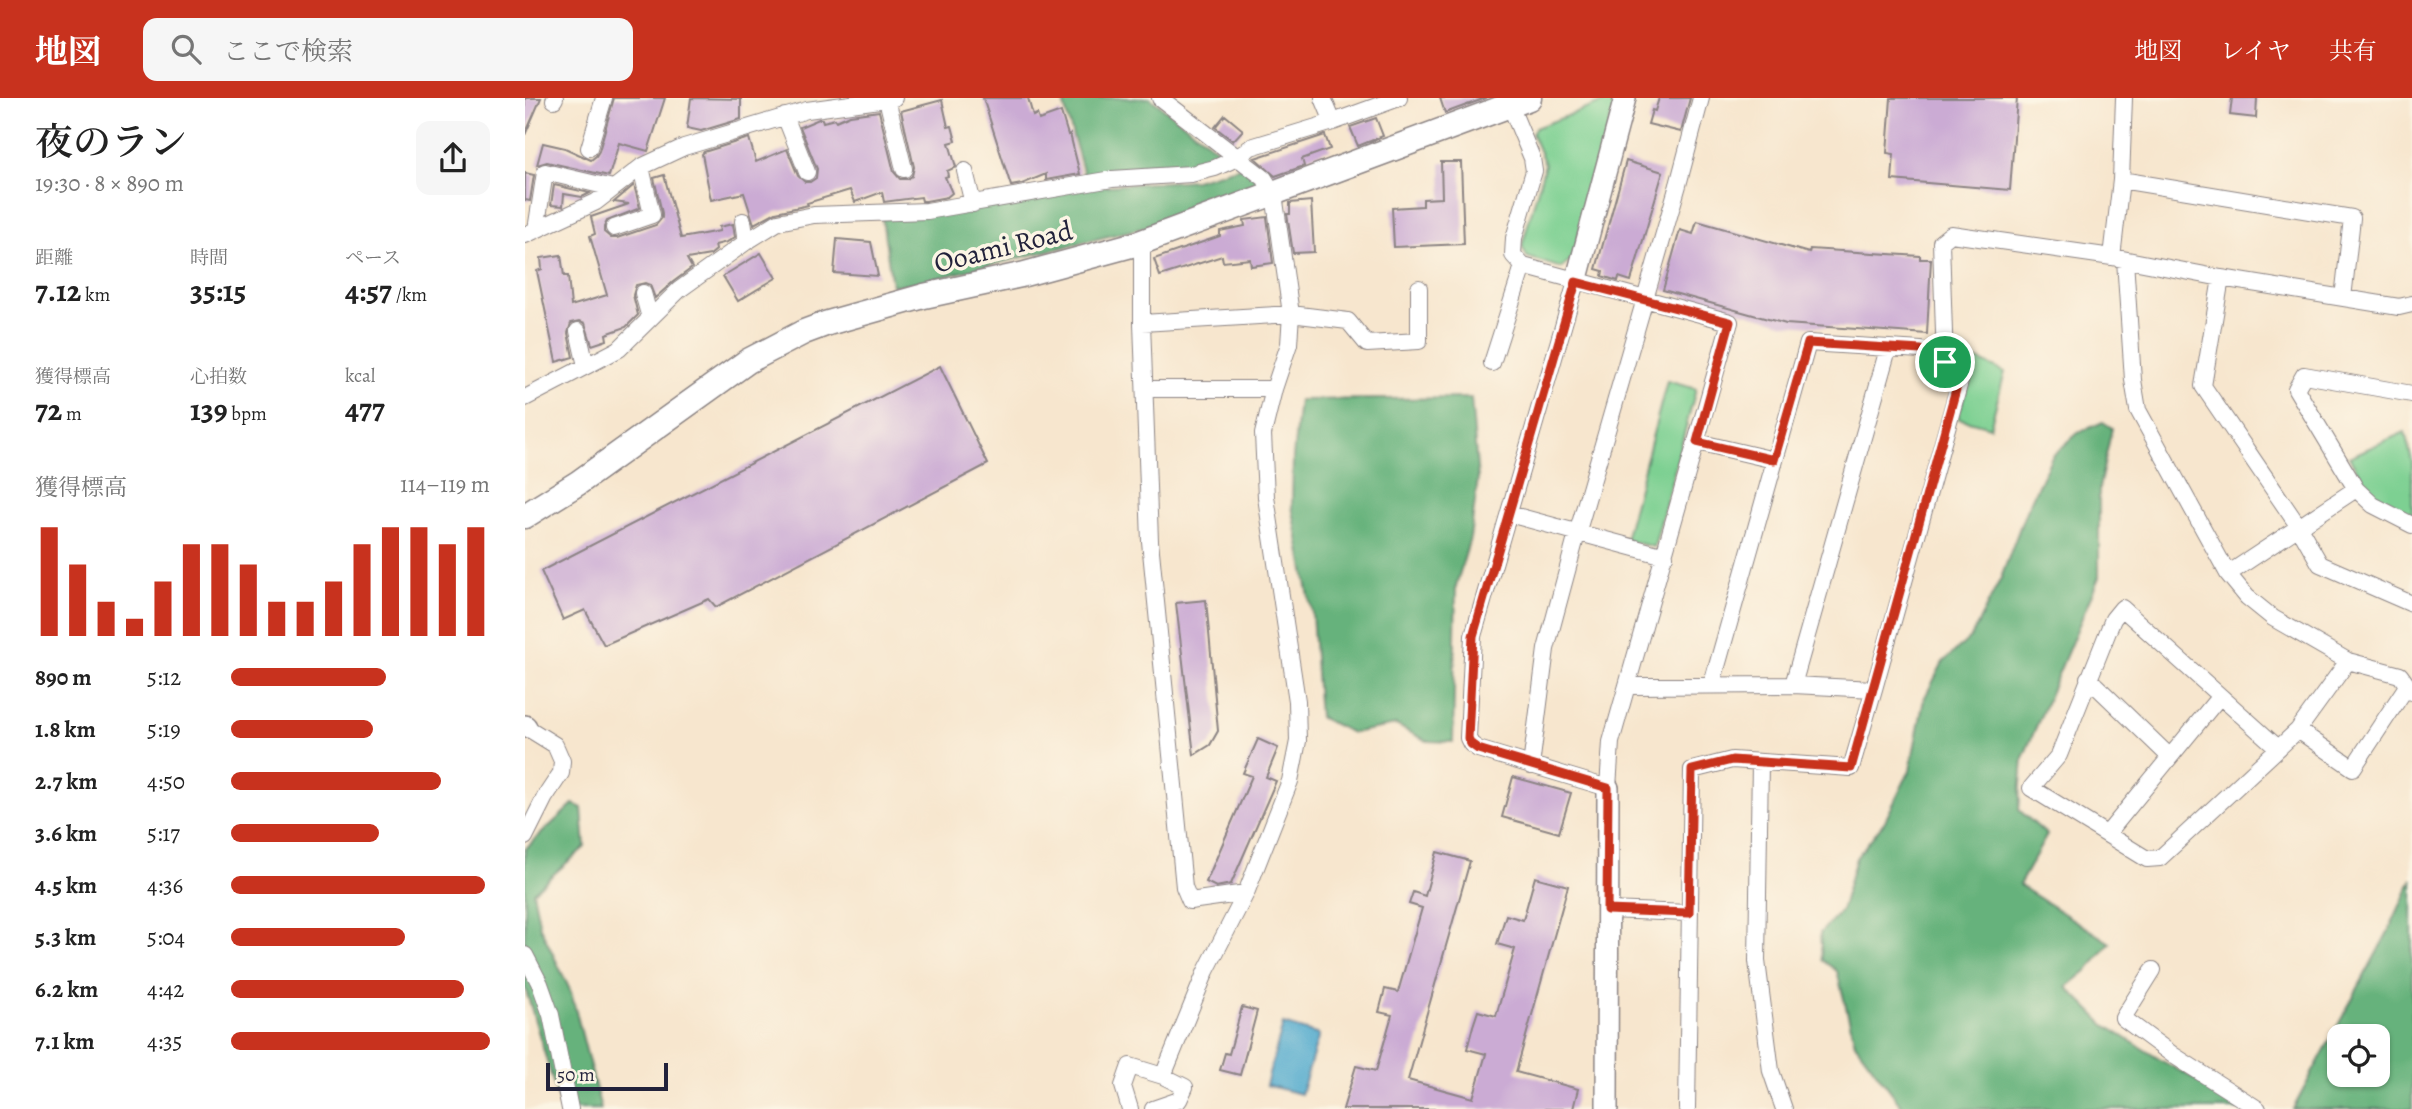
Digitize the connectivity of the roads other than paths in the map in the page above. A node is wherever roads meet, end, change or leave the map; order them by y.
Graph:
1 (604, 98) edge
2 (1160, 98) edge
3 (1323, 98) edge
4 (1399, 98) edge
5 (1625, 98) edge
6 (1701, 98) edge
7 (2124, 98) edge
8 (890, 99) edge
9 (1520, 102) edge
10 (785, 116) junction
11 (1333, 122) junction
12 (589, 148) dead end
13 (1237, 158) junction
14 (641, 167) junction
15 (904, 169) dead end
16 (965, 171) dead end
17 (807, 172) dead end
18 (2121, 180) junction
19 (613, 188) junction
20 (1274, 194) junction
21 (973, 204) junction
22 (743, 221) dead end
23 (614, 228) dead end
24 (530, 232) edge
25 (746, 242) junction
26 (1139, 243) junction
27 (2119, 259) junction
28 (1523, 266) junction
29 (2221, 278) junction
30 (1576, 282) junction
31 (1419, 288) dead end
32 (643, 293) dead end
33 (2343, 298) junction
34 (1645, 299) junction
35 (2412, 304) edge
36 (1291, 314) junction
37 (650, 318) junction
38 (1142, 323) junction
39 (577, 331) dead end
40 (1888, 348) junction
41 (1945, 362) junction
42 (1492, 363) dead end
43 (586, 366) junction
44 (1146, 389) junction
45 (1274, 389) junction
46 (2412, 394) edge
47 (525, 398) edge
48 (1697, 442) junction
49 (1774, 460) junction
50 (2356, 489) junction
51 (1509, 514) junction
52 (525, 516) edge
53 (2412, 525) edge
54 (2299, 527) junction
55 (1577, 534) junction
56 (1665, 556) junction
57 (2228, 574) junction
58 (2412, 604) edge
59 (2349, 662) junction
60 (2088, 678) junction
61 (1712, 684) junction
62 (1793, 685) junction
63 (1627, 686) junction
64 (1874, 689) junction
65 (2409, 689) edge
66 (2220, 696) junction
67 (525, 726) edge
68 (2298, 730) junction
69 (2278, 748) junction
70 (2170, 757) junction
71 (1760, 762) junction
72 (1531, 766) junction
73 (1608, 788) junction
74 (2107, 834) junction
75 (525, 836) edge
76 (1246, 894) junction
77 (1607, 910) junction
78 (1689, 913) junction
79 (525, 955) edge
80 (2153, 970) dead end
81 (1163, 1076) junction
82 (570, 1109) edge
83 (1130, 1109) edge
84 (1153, 1109) edge
85 (1607, 1109) edge
86 (1687, 1109) edge
87 (1784, 1109) edge
88 (2258, 1109) edge

1 - 12 street
2 - 13 street
3 - 11 street
4 - 11 street
5 - 30 street
6 - 34 street
7 - 18 street
8 - 10 street
8 - 15 street
9 - 20 main road, Ooami Road
9 - 28 street
10 - 14 street
10 - 17 street
11 - 13 street
13 - 20 street
13 - 21 street
14 - 19 street
14 - 23 street
16 - 21 street
18 - 27 street
18 - 33 street
19 - 24 street
19 - 24 street
20 - 26 main road, Ooami Road
20 - 36 street
21 - 25 street
22 - 25 street
25 - 37 street
26 - 38 street
26 - 52 main road, Ooami Road
27 - 29 street
27 - 41 street
27 - 57 street
28 - 30 street
28 - 42 street
29 - 33 street
29 - 54 street
30 - 34 street
30 - 51 street
31 - 36 street
32 - 37 street
33 - 35 street
34 - 48 street
34 - 55 street
36 - 38 street
36 - 45 street
37 - 43 street
38 - 44 street
39 - 43 street
40 - 41 street
40 - 49 street
40 - 62 street
41 - 64 street
43 - 47 street
44 - 45 street
44 - 76 street
45 - 76 street
46 - 50 street
48 - 49 street
48 - 56 street
49 - 61 street
50 - 53 street
50 - 54 street
51 - 55 street
51 - 72 street
54 - 57 street
54 - 58 street
55 - 56 street
55 - 72 street
56 - 63 street
57 - 59 street
59 - 65 street
59 - 68 street
60 - 66 street
60 - 70 street
60 - 74 street
61 - 62 street
61 - 63 street
62 - 64 street
63 - 73 street
64 - 71 street
65 - 68 street
66 - 69 street
66 - 70 street
67 - 75 street
68 - 69 street
69 - 74 street
70 - 74 street
71 - 78 street
71 - 87 street
72 - 73 street
73 - 77 street
76 - 81 street
77 - 78 street
77 - 85 street
78 - 86 street
79 - 82 street
80 - 88 street
81 - 83 street
81 - 84 street

